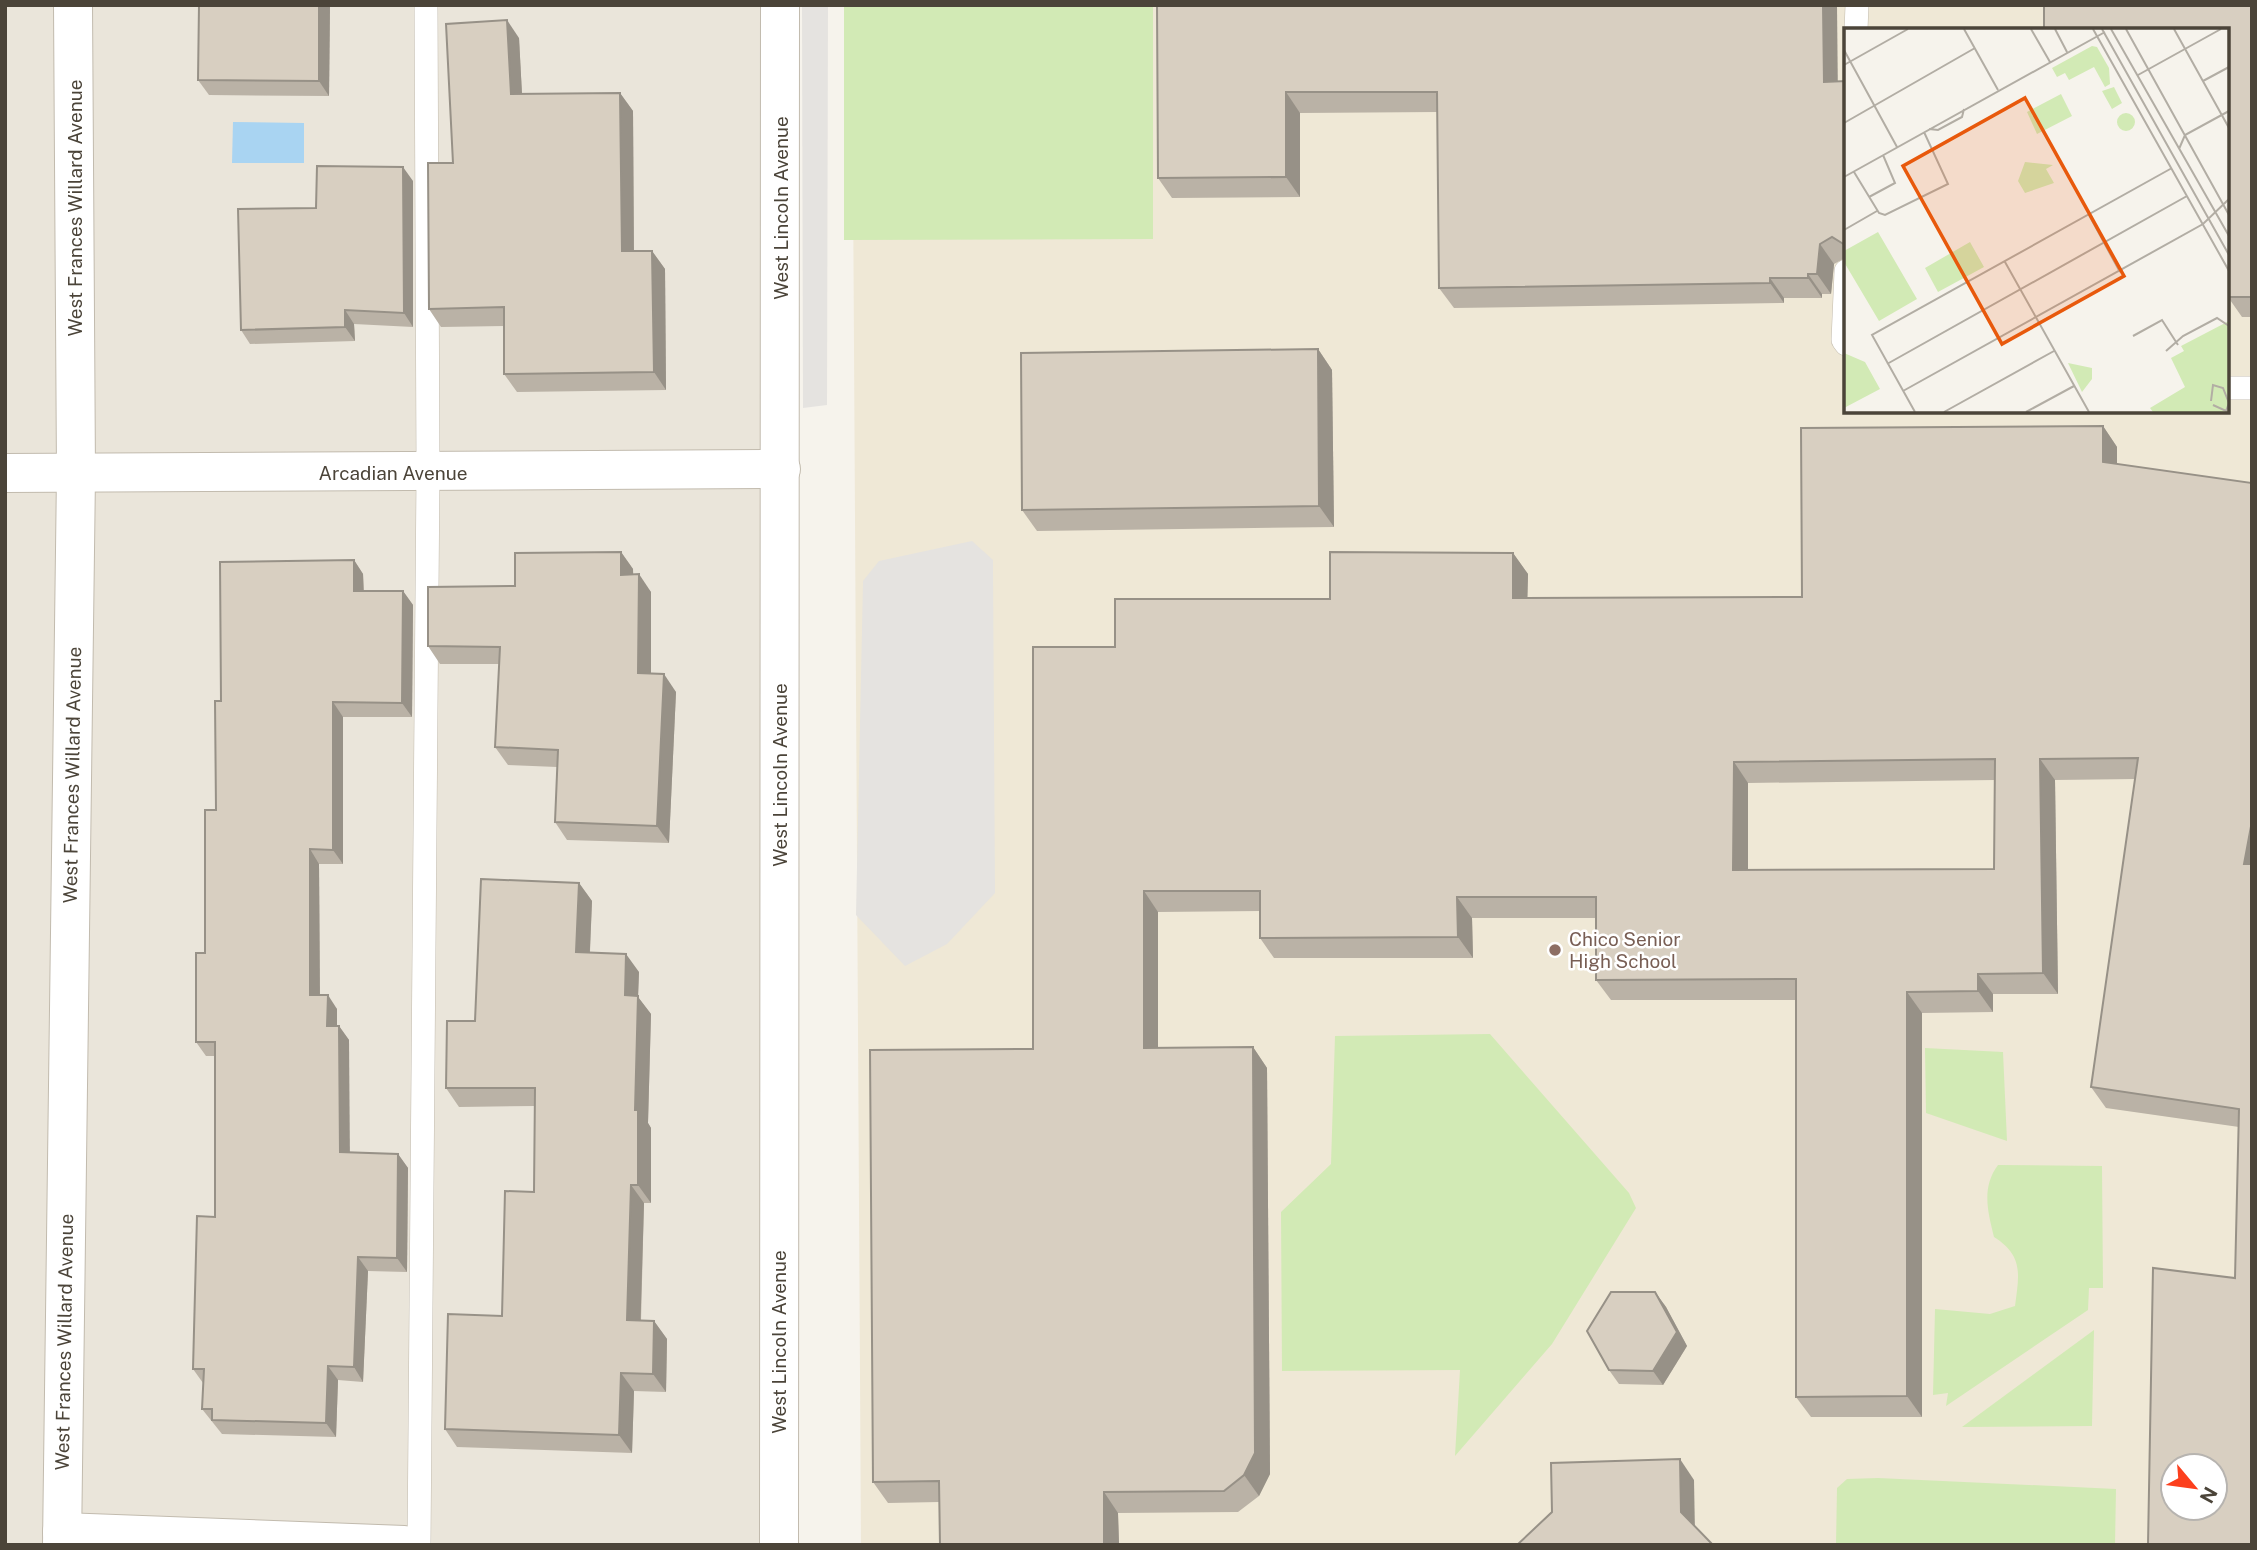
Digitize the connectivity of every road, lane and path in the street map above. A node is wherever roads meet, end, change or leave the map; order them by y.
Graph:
1 (74, 5) edge
2 (426, 5) edge
3 (780, 5) edge
4 (1857, 5) edge
5 (1856, 28) edge
6 (1844, 317) edge
7 (1844, 341) edge
8 (2229, 388) edge
9 (2252, 388) edge
10 (781, 469) junction
11 (5, 473) edge
12 (428, 473) junction
13 (76, 474) junction
14 (62, 1538) edge
15 (404, 1545) edge
16 (419, 1545) edge
17 (779, 1545) edge

1 - 13 street, West Frances Willard Avenue
2 - 12 lane
3 - 10 street, West Lincoln Avenue
4 - 5 lane
6 - 7 lane
8 - 9 lane
10 - 12 street, Arcadian Avenue
10 - 17 street, West Lincoln Avenue
11 - 13 street, Arcadian Avenue
12 - 13 street, Arcadian Avenue
12 - 16 lane
13 - 14 street, West Frances Willard Avenue
14 - 15 street

